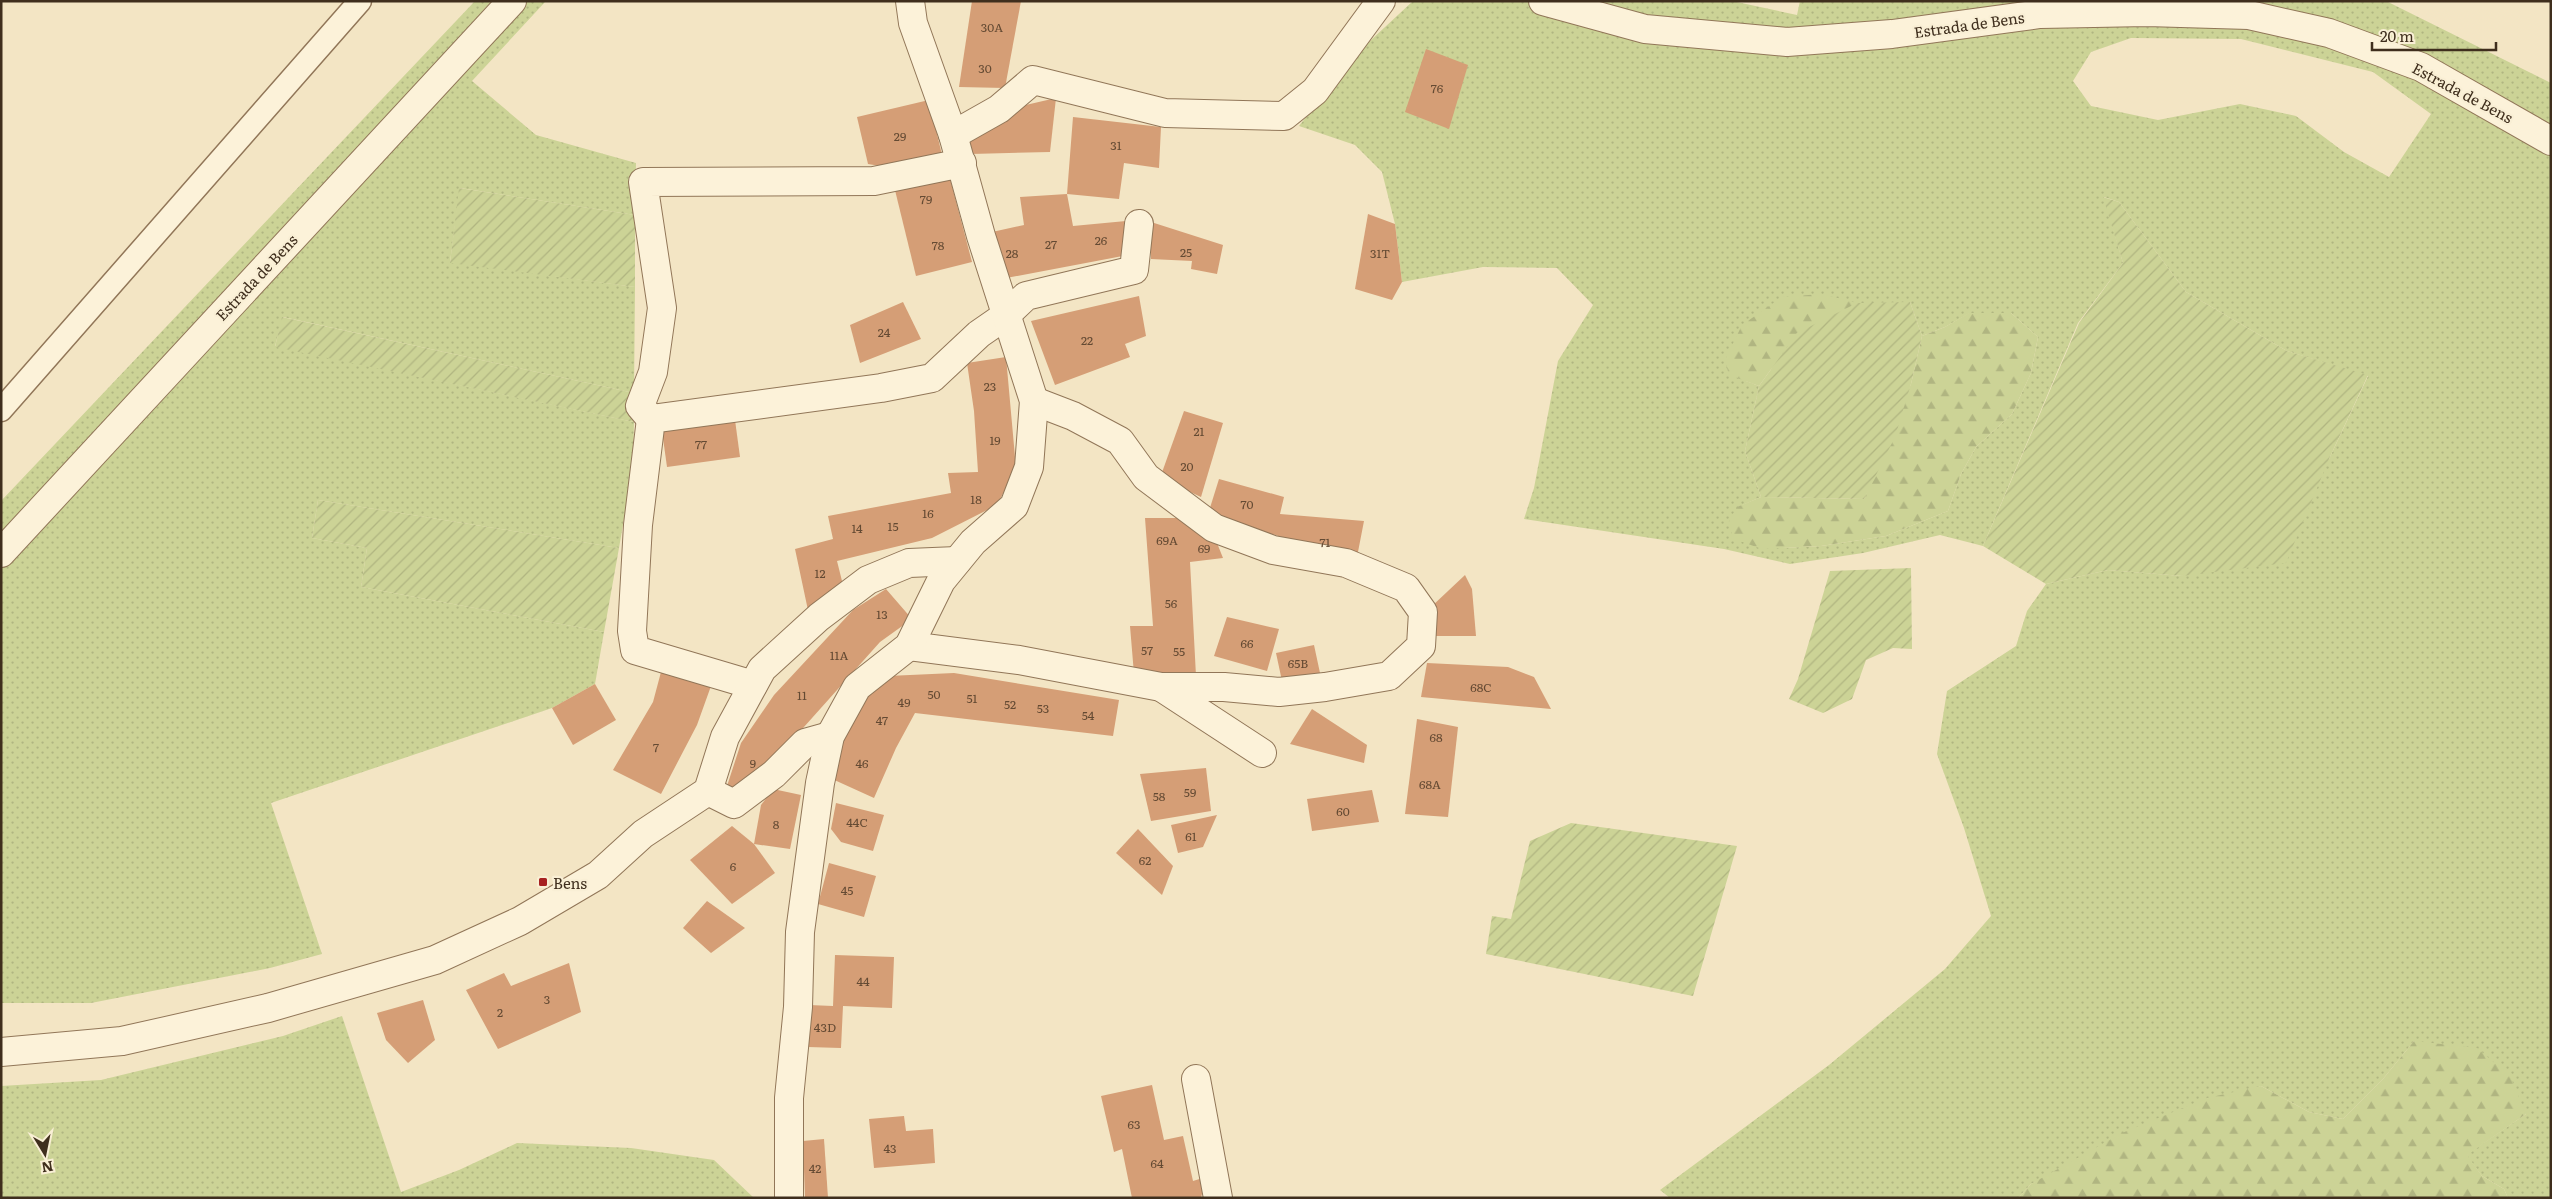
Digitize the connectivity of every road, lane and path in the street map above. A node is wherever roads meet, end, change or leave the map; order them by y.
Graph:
1 (360, 1) edge
2 (512, 1) edge
3 (910, 1) edge
4 (1381, 1) edge
5 (1543, 1) edge
6 (954, 135) junction
7 (2551, 141) edge
8 (962, 163) junction
9 (1139, 224) dead end
10 (1005, 316) junction
11 (1034, 401) junction
12 (1, 410) edge
13 (652, 419) junction
14 (1, 553) edge
15 (957, 561) junction
16 (909, 646) junction
17 (753, 685) junction
18 (1161, 687) junction
19 (830, 736) junction
20 (1262, 753) dead end
21 (708, 791) junction
22 (1, 1052) edge
23 (1196, 1079) dead end
24 (789, 1198) edge
25 (1218, 1198) edge

1 - 12 lane
2 - 14 street, Estrada de Bens
3 - 6 street
4 - 6 street
5 - 7 street, Estrada de Bens
6 - 8 street
8 - 10 street
8 - 13 street
9 - 10 street
10 - 11 street
10 - 13 street
11 - 15 street
11 - 18 street
13 - 17 street
15 - 16 street
15 - 17 street
16 - 18 street
16 - 19 street
17 - 21 street
18 - 20 street
19 - 21 street
19 - 24 street
21 - 22 street
23 - 25 street

